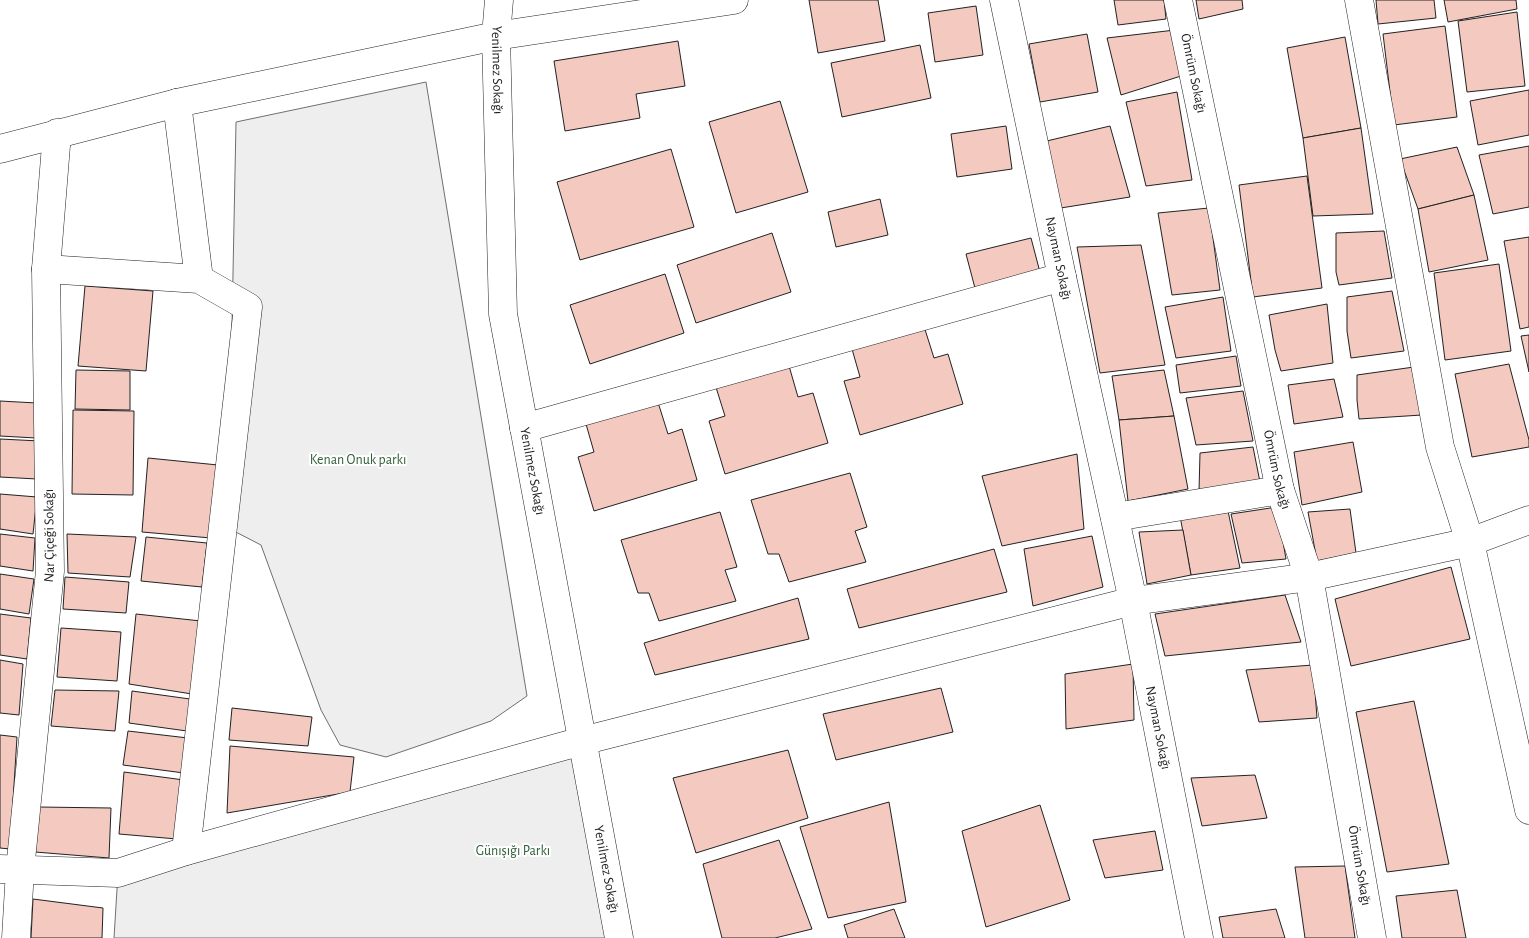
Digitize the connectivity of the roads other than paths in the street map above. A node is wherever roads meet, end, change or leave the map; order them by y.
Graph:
1 (500, 0) edge
2 (734, 0) edge
3 (1004, 0) edge
4 (1178, 0) edge
5 (1359, 0) edge
6 (496, 36) junction
7 (177, 103) junction
8 (57, 133) junction
9 (0, 148) edge
10 (46, 269) junction
11 (1062, 277) junction
12 (199, 279) junction
13 (524, 428) junction
14 (1280, 490) junction
15 (1115, 517) junction
16 (1529, 520) edge
17 (1470, 542) junction
18 (1309, 578) junction
19 (1133, 601) junction
20 (582, 741) junction
21 (1529, 810) edge
22 (186, 851) junction
23 (10, 869) edge
24 (16, 938) edge
25 (618, 938) edge
26 (1199, 938) edge
27 (1372, 938) edge

1 - 6 street, Yenilmez Sokağı
2 - 6 street
3 - 11 street, Nayman Sokağı
4 - 14 street, Ömrüm Sokağı
5 - 17 street
6 - 7 street
6 - 13 street, Yenilmez Sokağı
7 - 8 street
7 - 12 street
8 - 9 street
8 - 10 street, Nar Çiçeği Sokağı
10 - 12 street
10 - 23 street, Nar Çiçeği Sokağı
11 - 13 street
11 - 15 street, Nayman Sokağı
12 - 22 street
13 - 20 street, Yenilmez Sokağı
14 - 15 street
14 - 18 street, Ömrüm Sokağı
15 - 19 street, Nayman Sokağı
16 - 17 street
17 - 18 street
17 - 21 street
18 - 19 street
18 - 27 street, Ömrüm Sokağı
19 - 20 street
19 - 26 street, Nayman Sokağı
20 - 22 street
20 - 25 street, Yenilmez Sokağı
22 - 23 street
23 - 24 street, Nar Çiçeği Sokağı

